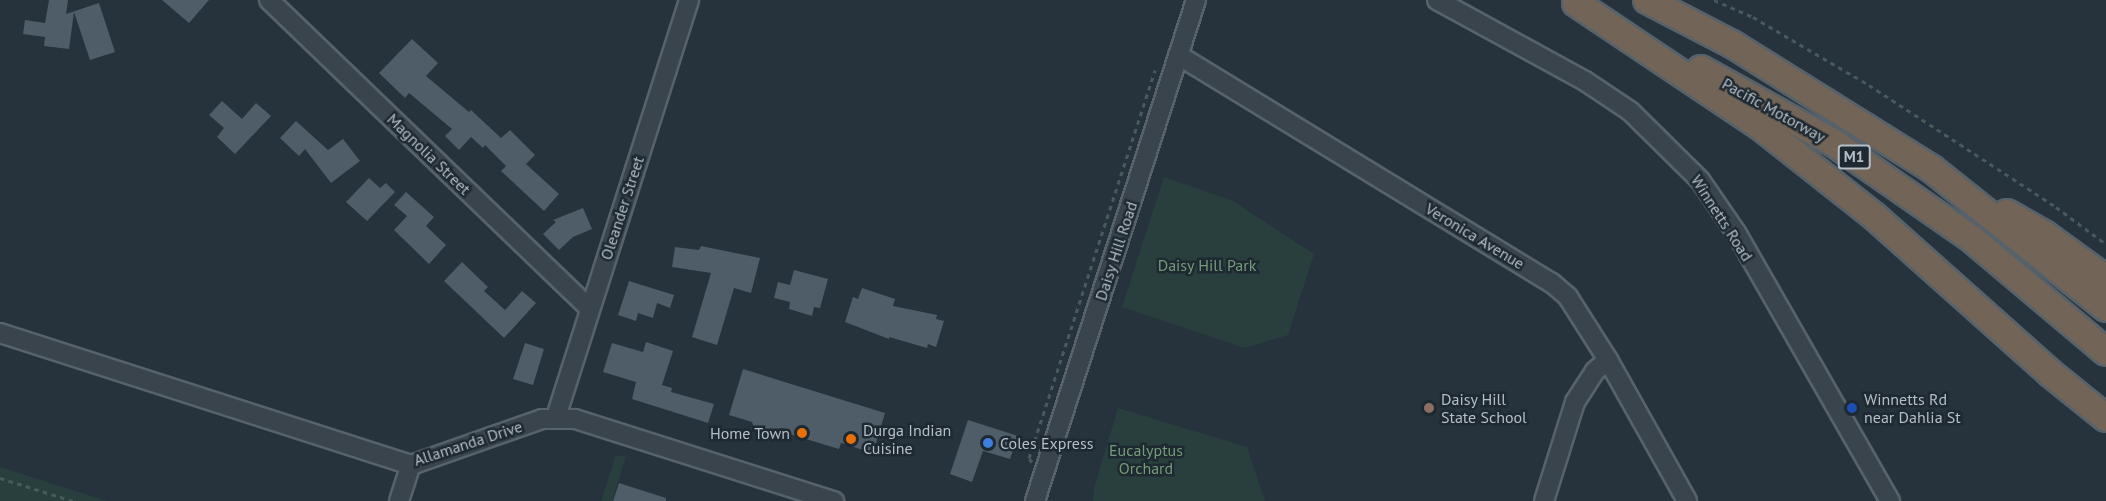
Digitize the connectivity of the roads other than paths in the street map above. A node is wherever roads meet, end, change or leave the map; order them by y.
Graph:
1 (269, 0) edge
2 (689, 0) edge
3 (1196, 0) edge
4 (1437, 0) edge
5 (1647, 0) edge
6 (1573, 1) edge
7 (1178, 55) junction
8 (1932, 169) junction
9 (2106, 279) edge
10 (590, 308) junction
11 (2106, 308) edge
12 (0, 333) edge
13 (2106, 352) edge
14 (1608, 360) junction
15 (556, 417) junction
16 (2106, 418) edge
17 (411, 465) junction
18 (399, 501) edge
19 (834, 501) edge
20 (1035, 501) edge
21 (1544, 501) edge
22 (1688, 501) edge
23 (1890, 501) edge

1 - 10 street, Magnolia Street
2 - 10 street, Oleander Street
3 - 7 street, Daisy Hill Road
4 - 23 street, Winnetts Road
5 - 8 highway, Pacific Motorway / M1
6 - 13 highway, Pacific Motorway / M1
6 - 16 highway
7 - 14 street, Veronica Avenue
7 - 20 street, Daisy Hill Road
8 - 9 highway
8 - 11 highway, Pacific Motorway / M1
10 - 15 street, Oleander Street
12 - 17 street, Allamanda Drive
14 - 21 street
14 - 22 street, Veronica Avenue
15 - 17 street, Allamanda Drive
15 - 19 street, Allamanda Drive
17 - 18 street

